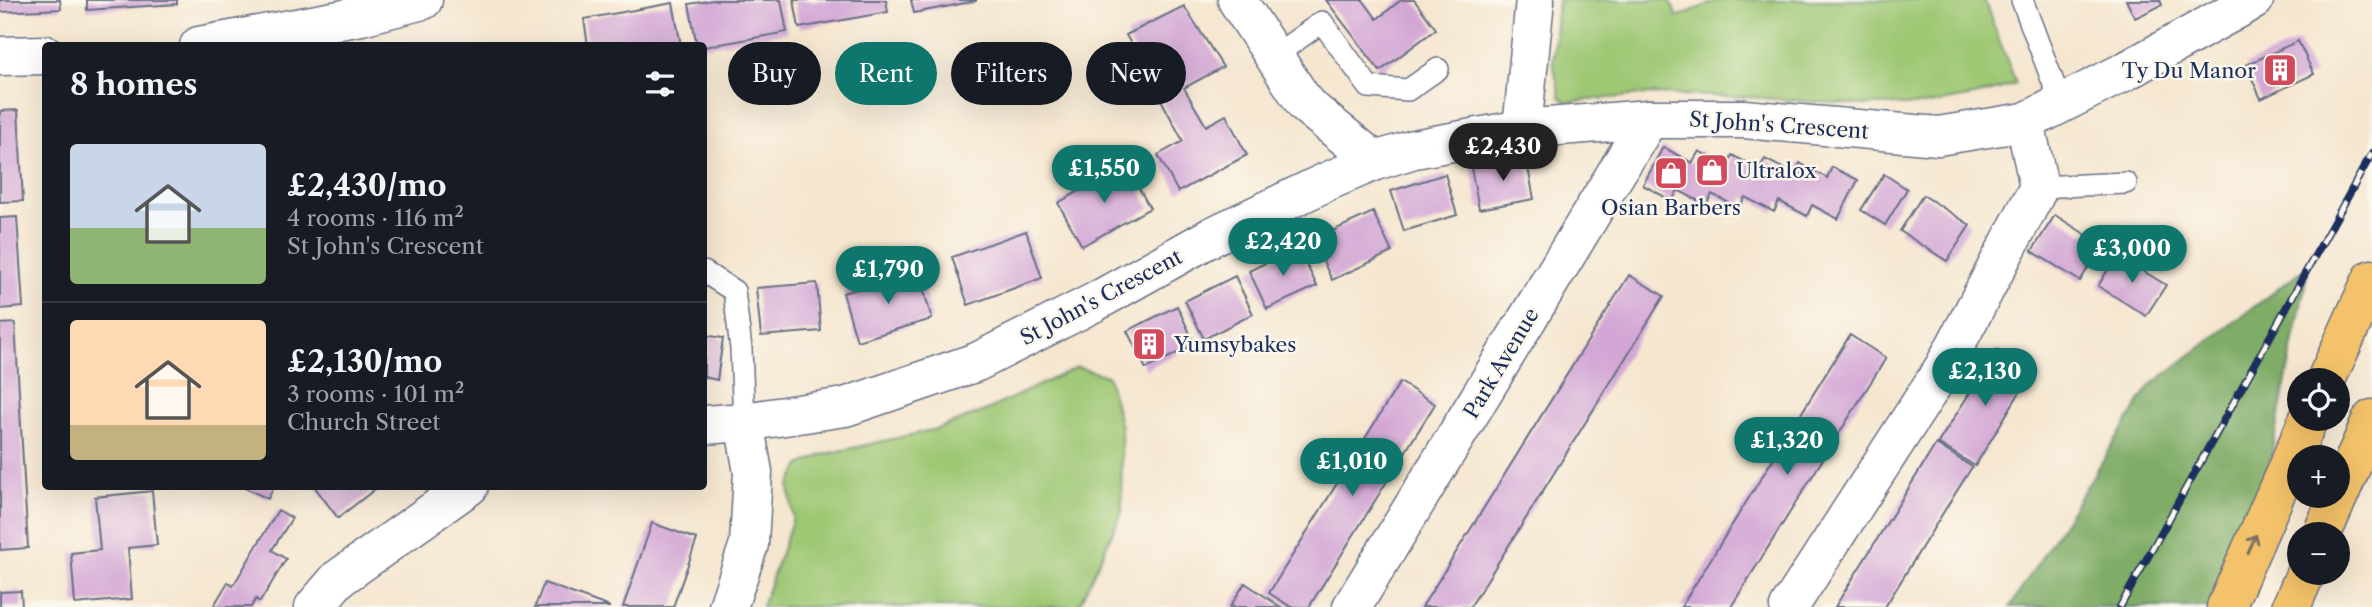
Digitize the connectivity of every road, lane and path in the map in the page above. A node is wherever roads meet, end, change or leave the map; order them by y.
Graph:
1 (422, 0) edge
2 (1237, 0) edge
3 (1535, 0) edge
4 (2022, 0) edge
5 (2254, 0) edge
6 (220, 42) edge
7 (42, 55) edge
8 (0, 56) edge
9 (1274, 56) junction
10 (1438, 69) dead end
11 (2061, 103) junction
12 (1649, 119) junction
13 (2025, 122) junction
14 (1522, 130) junction
15 (1375, 162) junction
16 (2126, 183) dead end
17 (2039, 187) junction
18 (707, 274) edge
19 (2372, 279) edge
20 (2331, 368) edge
21 (2372, 419) edge
22 (744, 422) junction
23 (707, 425) edge
24 (2303, 431) edge
25 (463, 490) edge
26 (2327, 522) edge
27 (2300, 585) edge
28 (314, 607) edge
29 (728, 607) edge
30 (1352, 607) edge
31 (1789, 607) edge
32 (2226, 607) edge
33 (2291, 607) edge

1 - 6 street
2 - 9 street
3 - 14 street
4 - 11 lane
5 - 11 street, St John's Crescent
7 - 8 street
9 - 10 lane
9 - 15 street
11 - 13 street, St John's Crescent
12 - 13 street, St John's Crescent
12 - 14 street, St John's Crescent
12 - 30 street, Park Avenue
13 - 17 street
14 - 15 street, St John's Crescent
15 - 22 street, St John's Crescent
16 - 17 lane
17 - 31 street
18 - 22 lane
19 - 20 main road
21 - 26 main road
22 - 23 street, St John's Crescent
22 - 29 street
32 -> 24 main road
25 - 28 street
27 - 33 main road

